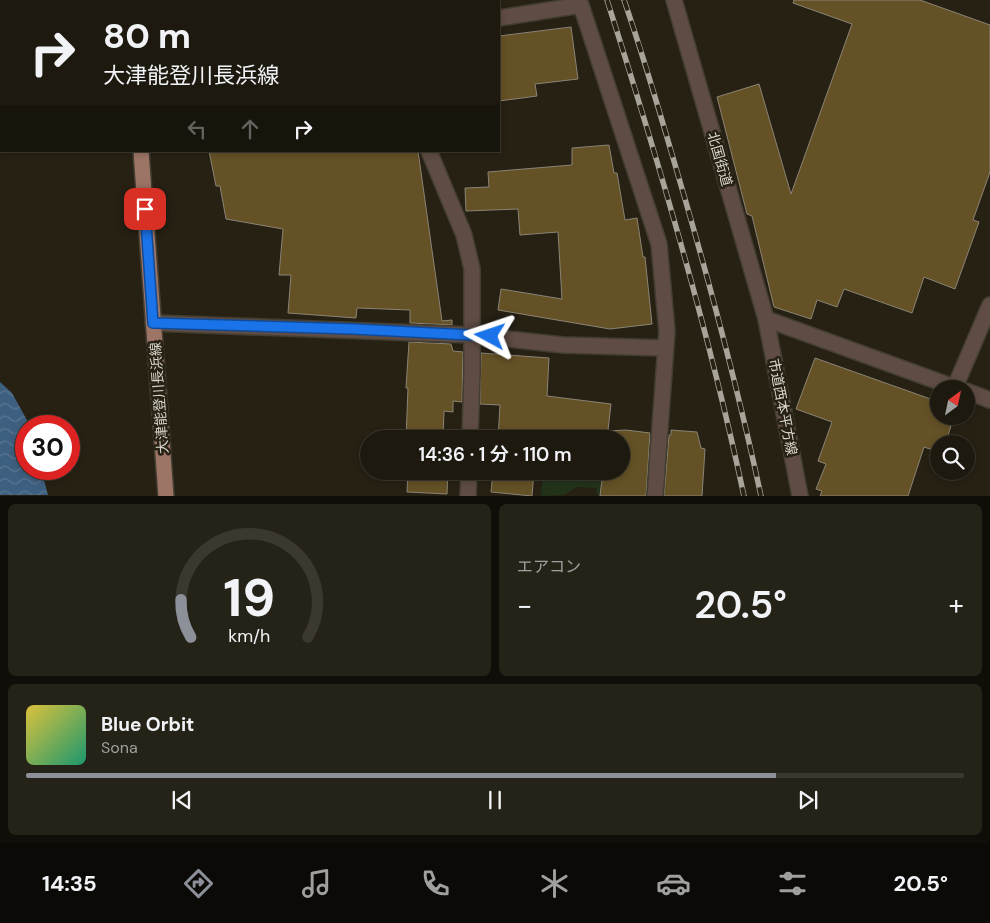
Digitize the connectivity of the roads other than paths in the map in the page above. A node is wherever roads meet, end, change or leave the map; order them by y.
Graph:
1 (674, 0) edge
2 (500, 18) edge
3 (141, 152) edge
4 (429, 152) edge
5 (990, 305) edge
6 (766, 318) junction
7 (153, 323) junction
8 (472, 334) junction
9 (665, 348) junction
10 (935, 380) edge
11 (963, 380) edge
12 (975, 394) edge
13 (990, 400) edge
14 (470, 430) edge
15 (469, 480) edge
16 (166, 496) edge
17 (468, 496) edge
18 (655, 496) edge
19 (800, 496) edge

1 - 6 street, 北国街道
2 - 9 street
3 - 7 main road, 大津能登川長浜線
4 - 8 street
5 - 11 street
6 - 10 street
6 - 19 street, 市道西本平方線
7 - 8 street
7 - 16 main road, 大津能登川長浜線
8 - 9 street
8 - 14 street
9 - 18 street
12 - 13 street
15 - 17 street

